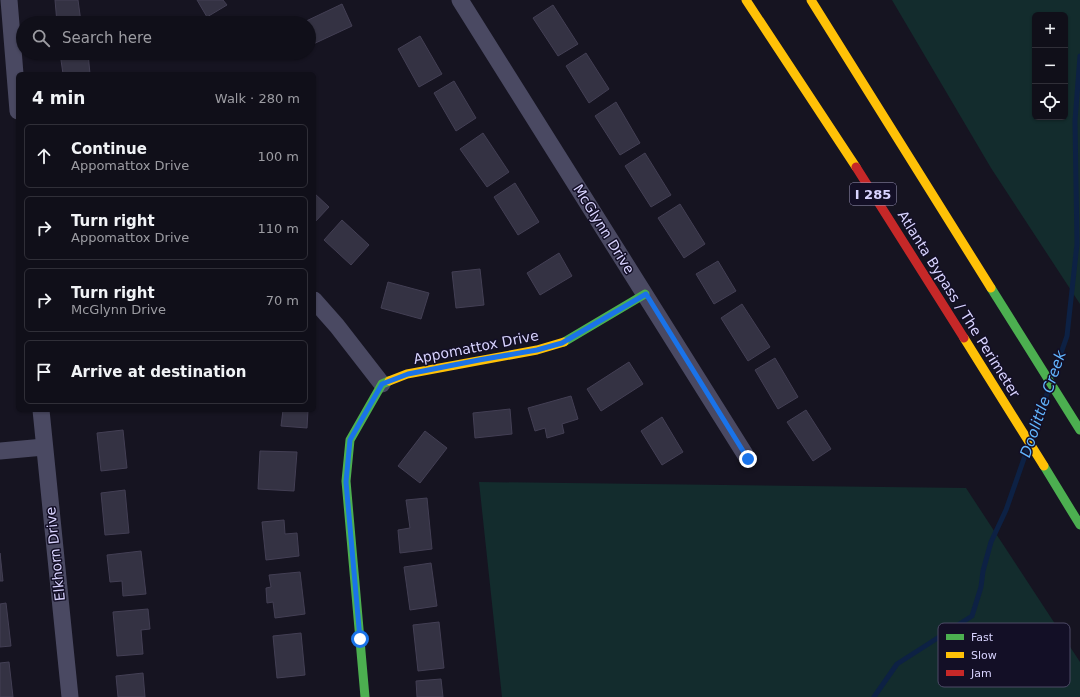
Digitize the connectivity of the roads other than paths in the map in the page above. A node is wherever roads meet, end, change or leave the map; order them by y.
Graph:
1 (9, 0) edge
2 (460, 0) edge
3 (746, 0) edge
4 (811, 0) edge
5 (16, 86) edge
6 (646, 294) junction
7 (316, 302) edge
8 (382, 384) junction
9 (41, 412) edge
10 (1080, 430) edge
11 (44, 447) junction
12 (0, 451) edge
13 (748, 459) dead end
14 (1080, 525) edge
15 (70, 697) edge
16 (365, 697) edge

1 - 5 street
2 - 6 street, McGlynn Drive
3 - 14 main road, Atlanta Bypass / The Perimeter / I 285
4 - 10 main road
6 - 8 main road, Appomattox Drive
6 - 13 street, McGlynn Drive
7 - 8 street
8 - 16 main road
9 - 11 street, Elkhorn Drive
11 - 12 street
11 - 15 street, Elkhorn Drive

